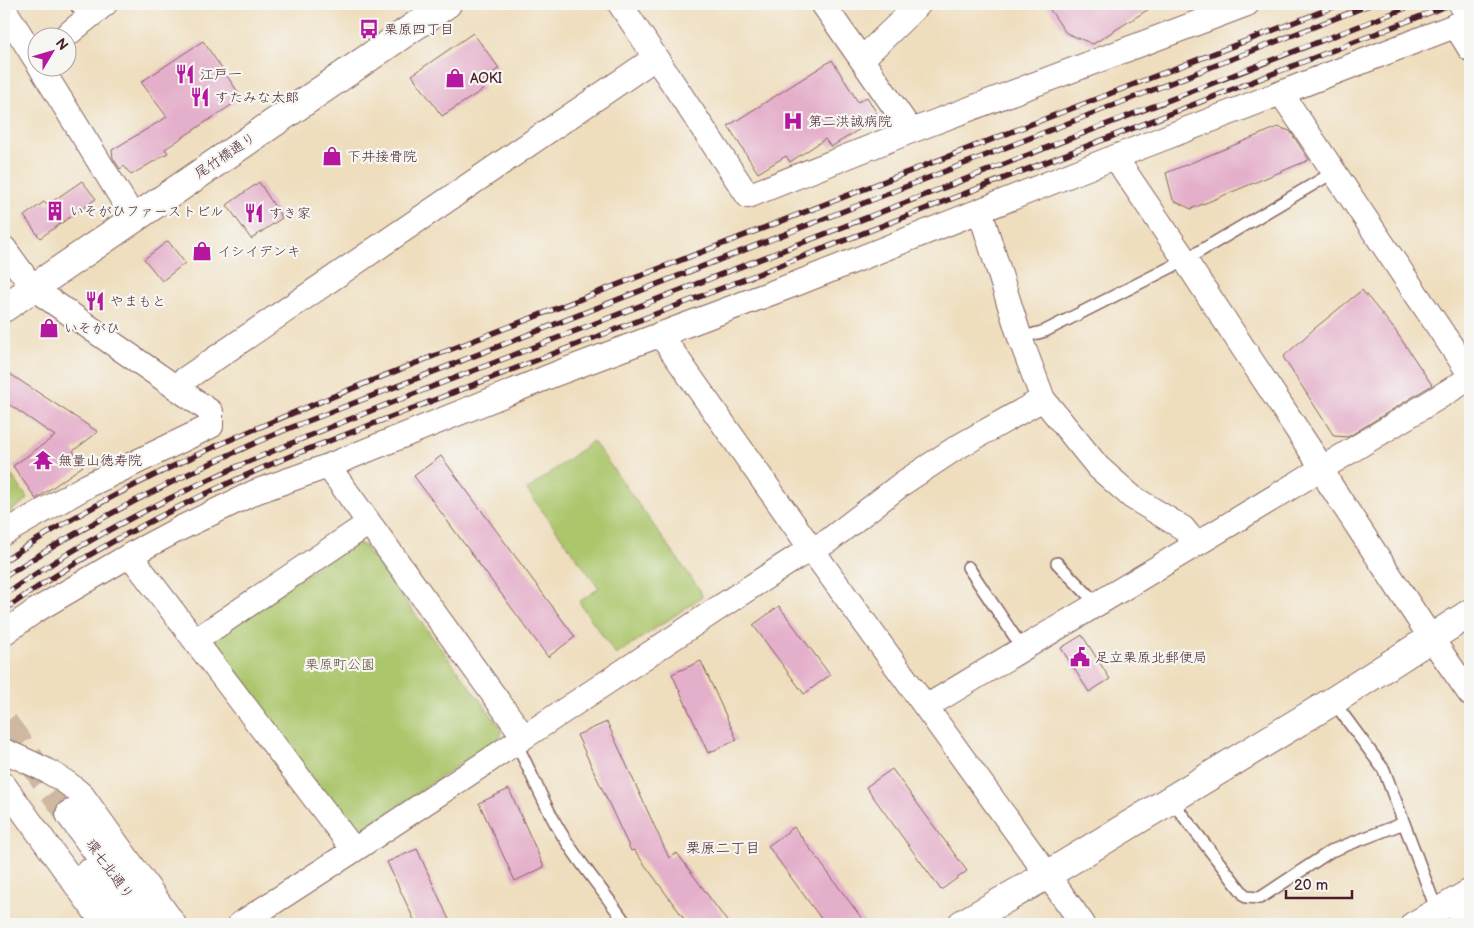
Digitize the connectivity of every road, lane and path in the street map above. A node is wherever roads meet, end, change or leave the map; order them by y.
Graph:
1 (105, 4) edge
2 (447, 4) edge
3 (620, 4) edge
4 (823, 4) edge
5 (919, 4) edge
6 (1247, 4) edge
7 (4, 9) edge
8 (80, 12) edge
9 (1465, 16) edge
10 (70, 28) edge
11 (28, 46) edge
12 (1470, 49) edge
13 (655, 58) junction
14 (862, 59) junction
15 (48, 78) edge
16 (1281, 93) junction
17 (911, 132) junction
18 (1115, 157) junction
19 (1334, 172) junction
20 (980, 211) junction
21 (134, 218) junction
22 (4, 248) edge
23 (1185, 260) junction
24 (33, 288) junction
25 (4, 308) edge
26 (660, 334) junction
27 (1020, 338) junction
28 (1470, 374) edge
29 (1470, 378) edge
30 (175, 386) junction
31 (1043, 399) junction
32 (328, 466) junction
33 (1324, 469) junction
34 (369, 523) junction
35 (4, 533) edge
36 (1196, 544) junction
37 (812, 550) junction
38 (130, 555) junction
39 (1056, 563) dead end
40 (968, 568) dead end
41 (1096, 604) junction
42 (1470, 613) edge
43 (4, 633) edge
44 (1430, 638) junction
45 (196, 640) junction
46 (1023, 649) junction
47 (1470, 694) edge
48 (1333, 701) junction
49 (926, 708) junction
50 (520, 740) junction
51 (4, 751) edge
52 (4, 785) edge
53 (1170, 799) junction
54 (1404, 823) junction
55 (354, 850) junction
56 (1046, 875) junction
57 (1453, 901) edge
58 (104, 924) edge
59 (126, 924) edge
60 (150, 924) edge
61 (174, 924) edge
62 (240, 924) edge
63 (626, 924) edge
64 (962, 924) edge
65 (1083, 924) edge
66 (1413, 924) edge
67 (1466, 924) edge

1 - 8 street
2 - 21 street, 尾竹橋通り
3 - 13 street
4 - 14 street
5 - 14 street
6 - 17 street
7 - 11 street
8 - 10 street
9 - 12 street
9 - 16 street
13 - 17 street
13 - 30 street
14 - 17 street
15 - 21 street
16 - 18 street
16 - 19 street
18 - 20 street
18 - 23 street
19 - 23 lane
19 - 28 street
20 - 26 street
20 - 27 street
21 - 24 street, 尾竹橋通り
22 - 24 street
23 - 27 lane
23 - 33 street
24 - 25 street, 尾竹橋通り
24 - 30 street
26 - 32 street
26 - 37 street
27 - 31 street
29 - 33 street
30 - 35 street
31 - 36 street
31 - 37 street
32 - 34 street
32 - 38 street
33 - 36 street
33 - 44 street
34 - 45 street
34 - 50 street
36 - 41 street
37 - 49 street
37 - 50 street
38 - 43 street
38 - 45 street
39 - 41 lane
40 - 46 lane
41 - 46 street
42 - 44 street
44 - 47 street
44 - 48 street
45 - 55 street
46 - 49 street
48 - 53 street
48 - 54 lane
49 - 56 street
50 - 55 street
50 - 63 lane
51 - 61 street
52 - 58 street
53 - 54 lane
53 - 56 street
54 - 57 lane
55 - 62 street
56 - 64 street
56 - 65 street
57 - 66 street
57 - 67 street
59 - 60 street, 環七北通り

